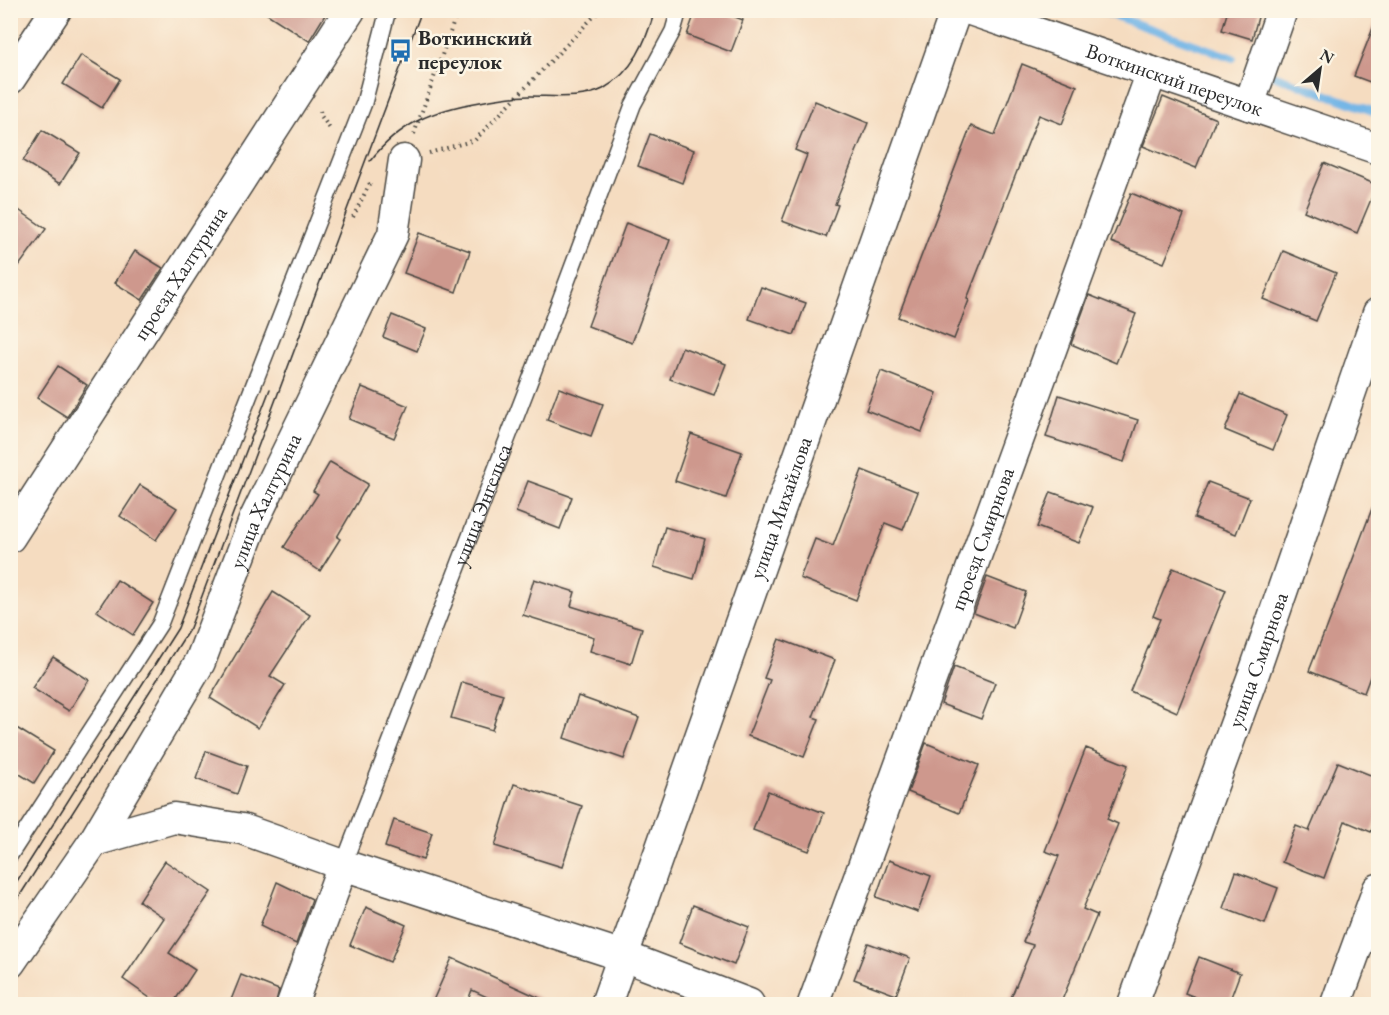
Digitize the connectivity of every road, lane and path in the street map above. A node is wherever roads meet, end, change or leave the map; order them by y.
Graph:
1 (56, 10) edge
2 (350, 10) edge
3 (388, 10) edge
4 (458, 10) edge
5 (600, 10) edge
6 (679, 10) edge
7 (956, 10) edge
8 (970, 10) edge
9 (1282, 10) edge
10 (1152, 72) junction
11 (10, 79) edge
12 (1249, 105) junction
13 (1378, 149) edge
14 (404, 160) junction
15 (370, 182) dead end
16 (352, 218) dead end
17 (1378, 313) edge
18 (10, 537) edge
19 (94, 841) junction
20 (10, 855) edge
21 (343, 865) junction
22 (1378, 889) edge
23 (623, 956) junction
24 (10, 963) edge
25 (292, 1005) edge
26 (606, 1005) edge
27 (749, 1005) edge
28 (813, 1005) edge
29 (1133, 1005) edge
30 (1336, 1005) edge

1 - 11 street
2 - 18 street, проезд Халтурина
3 - 20 lane
4 - 14 path
5 - 14 path
6 - 21 lane, улица Энгельса
7 - 23 street, улица Михайлова
8 - 10 street, Воткинский переулок
9 - 12 street
10 - 12 street, Воткинский переулок
10 - 28 street, проезд Смирнова
12 - 13 street, Воткинский переулок
14 - 19 street, улица Халтурина
15 - 16 path
17 - 29 street, улица Смирнова
19 - 21 street
19 - 24 street, улица Халтурина
21 - 23 street
21 - 25 street, улица Энгельса
22 - 30 street
23 - 26 street, улица Михайлова
23 - 27 street

